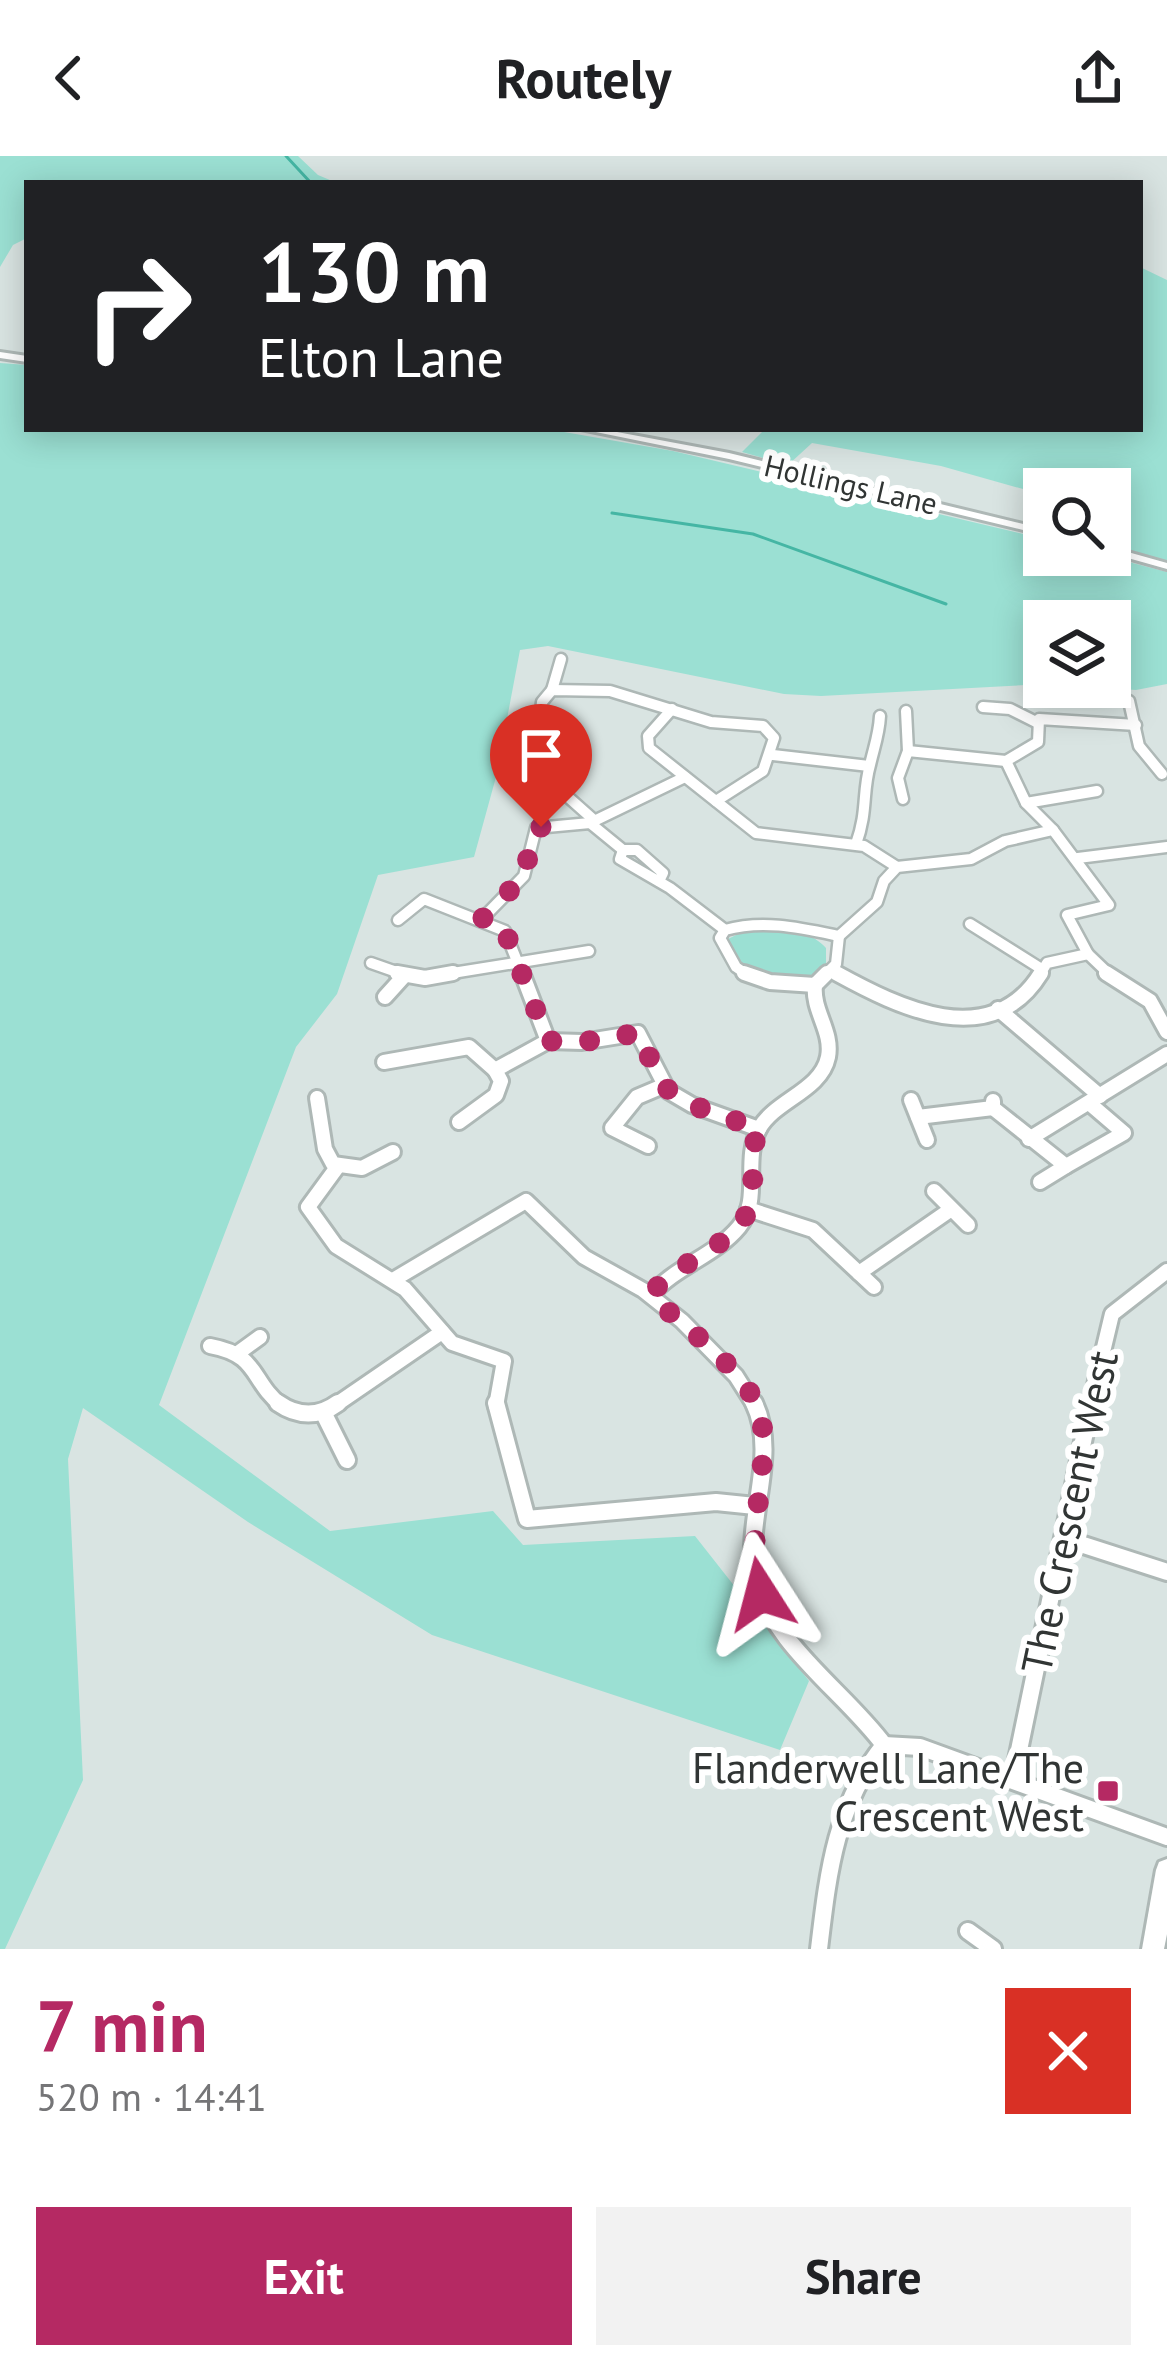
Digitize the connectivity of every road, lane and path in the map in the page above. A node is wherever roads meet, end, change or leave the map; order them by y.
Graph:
1 (602, 432) edge
2 (1023, 527) edge
3 (1131, 556) edge
4 (1167, 566) edge
5 (561, 659) dead end
6 (552, 690) junction
7 (983, 707) dead end
8 (1131, 708) edge
9 (672, 709) junction
10 (906, 711) dead end
11 (880, 716) dead end
12 (1036, 722) junction
13 (1136, 725) junction
14 (908, 751) junction
15 (536, 752) dead end
16 (772, 755) junction
17 (1006, 761) junction
18 (868, 766) junction
19 (1162, 774) dead end
20 (685, 777) junction
21 (550, 781) dead end
22 (1097, 791) dead end
23 (903, 799) dead end
24 (716, 801) junction
25 (1026, 803) junction
26 (592, 822) junction
27 (1054, 830) junction
28 (856, 844) junction
29 (1167, 847) edge
30 (623, 850) junction
31 (1078, 858) junction
32 (897, 867) junction
33 (659, 881) junction
34 (398, 920) dead end
35 (481, 920) junction
36 (970, 923) dead end
37 (725, 930) junction
38 (838, 936) junction
39 (589, 951) dead end
40 (1088, 954) junction
41 (370, 963) dead end
42 (519, 964) junction
43 (1040, 968) junction
44 (833, 972) junction
45 (404, 976) junction
46 (815, 985) junction
47 (385, 998) dead end
48 (998, 1009) junction
49 (1167, 1032) edge
50 (548, 1041) junction
51 (1167, 1054) edge
52 (385, 1062) dead end
53 (495, 1070) junction
54 (663, 1086) junction
55 (317, 1098) dead end
56 (911, 1100) dead end
57 (1095, 1100) junction
58 (918, 1117) junction
59 (460, 1122) dead end
60 (759, 1129) junction
61 (1031, 1137) junction
62 (927, 1140) dead end
63 (649, 1146) dead end
64 (393, 1152) dead end
65 (338, 1166) junction
66 (1066, 1166) junction
67 (1040, 1182) dead end
68 (934, 1191) dead end
69 (748, 1209) junction
70 (950, 1210) junction
71 (968, 1225) dead end
72 (1167, 1271) edge
73 (859, 1273) junction
74 (393, 1280) junction
75 (874, 1287) dead end
76 (650, 1295) junction
77 (442, 1332) junction
78 (260, 1337) dead end
79 (210, 1346) dead end
80 (238, 1353) junction
81 (324, 1414) junction
82 (347, 1460) dead end
83 (755, 1506) junction
84 (1065, 1539) junction
85 (1167, 1572) edge
86 (884, 1745) junction
87 (1013, 1779) junction
88 (1167, 1837) edge
89 (1167, 1870) edge
90 (968, 1931) dead end
91 (820, 1949) edge
92 (991, 1949) edge
93 (1153, 1949) edge

1 - 2 street, Hollings Lane
3 - 4 street
5 - 6 street
6 - 9 street
6 - 15 street
7 - 12 street
8 - 13 street
9 - 16 street
9 - 20 street
10 - 14 street
11 - 18 street
12 - 13 street
12 - 17 street
13 - 19 street
14 - 17 street
14 - 23 street
16 - 18 street
16 - 24 street
17 - 25 street
18 - 28 street
20 - 24 street
20 - 26 street
21 - 26 street
22 - 25 street
24 - 28 street
25 - 27 street
26 - 30 street
26 - 35 street
27 - 31 street
27 - 32 street
28 - 32 street
29 - 31 street
30 - 33 street
30 - 33 street
31 - 40 street
32 - 38 street
33 - 37 street
34 - 35 street
35 - 42 street
36 - 43 street
37 - 38 street
37 - 46 street
38 - 44 street
39 - 42 street
40 - 43 street
40 - 49 street
41 - 45 street
42 - 45 street
42 - 50 street
43 - 48 street
44 - 46 street
44 - 48 street
45 - 47 street
46 - 60 street
48 - 57 street
50 - 53 street
50 - 54 street
51 - 57 street
52 - 53 street
53 - 59 street
54 - 60 street
54 - 63 street
55 - 65 street
56 - 58 street
57 - 61 street
57 - 66 street
58 - 61 street
58 - 62 street
60 - 69 street
61 - 66 street
64 - 65 street
65 - 74 street
66 - 67 street
68 - 70 street
69 - 73 street
69 - 76 street
70 - 71 street
70 - 73 street
72 - 84 street, The Crescent West
73 - 75 street
74 - 76 street
74 - 77 street
76 - 83 street
77 - 81 street
77 - 83 street
78 - 80 street
79 - 80 street
80 - 81 street
81 - 82 street
83 - 86 street
84 - 85 street
84 - 87 street, The Crescent West
86 - 87 street
86 - 91 street
87 - 88 street
89 - 93 street
90 - 92 street

